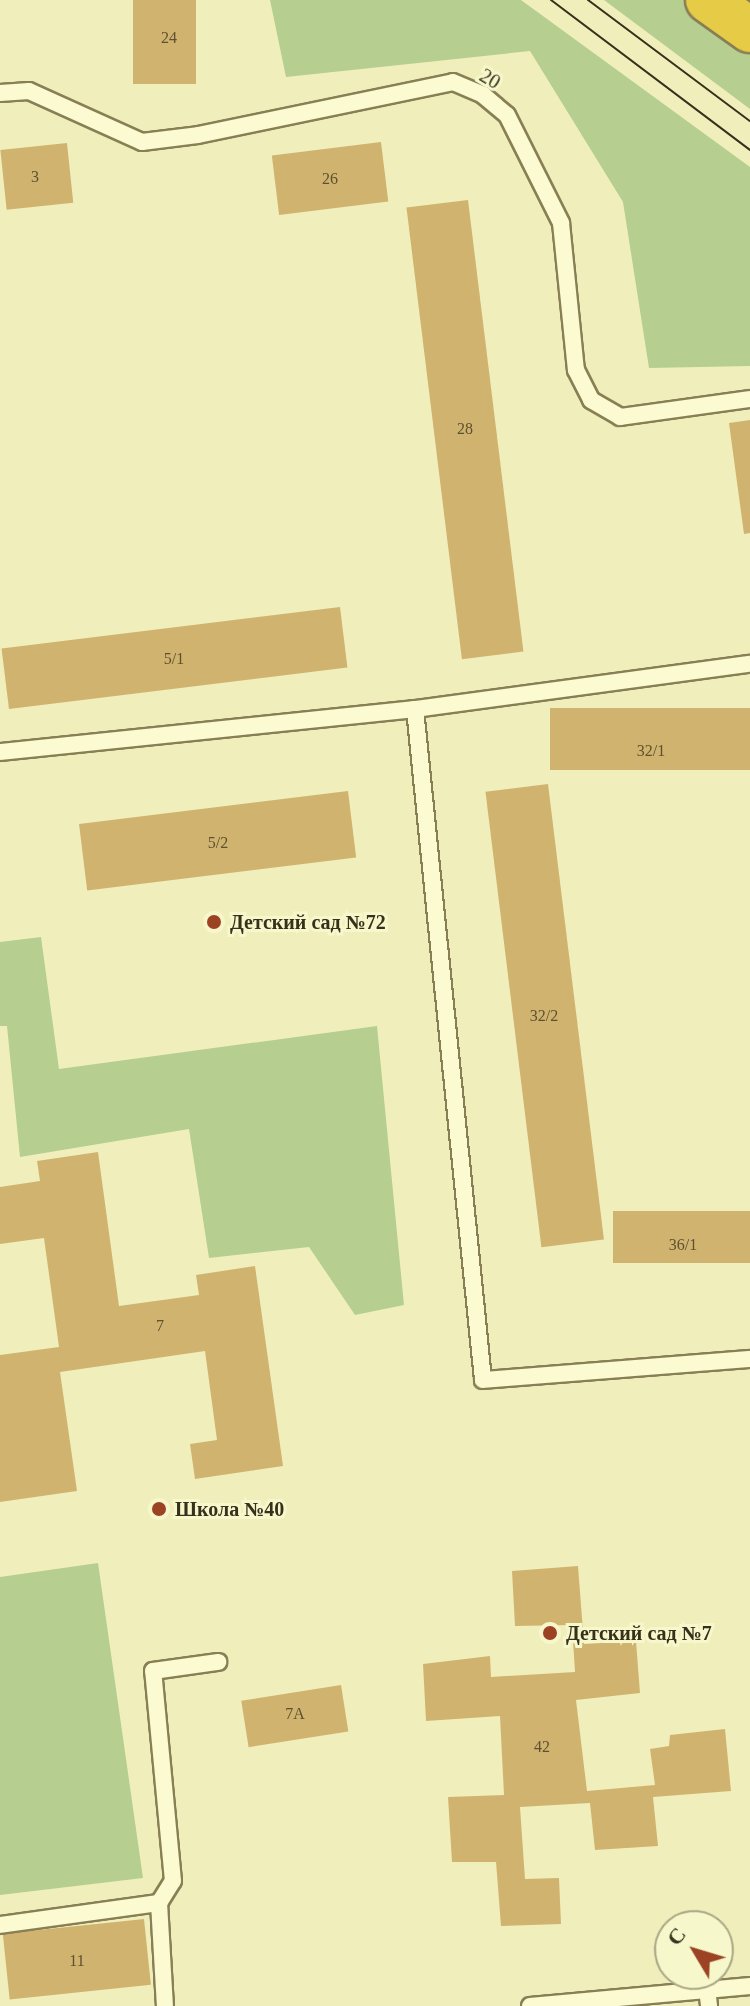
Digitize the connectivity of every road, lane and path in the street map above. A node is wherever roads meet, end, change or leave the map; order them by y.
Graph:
1 (708, 0) edge
2 (750, 30) edge
3 (0, 93) edge
4 (750, 399) edge
5 (750, 664) edge
6 (415, 709) junction
7 (0, 752) edge
8 (750, 1359) edge
9 (218, 1662) dead end
10 (159, 1903) junction
11 (0, 1925) edge
12 (750, 1986) edge
13 (708, 1998) edge
14 (165, 2006) edge
15 (530, 2006) edge

1 - 2 highway
3 - 4 lane, 20
5 - 6 lane
6 - 7 lane
6 - 8 lane
9 - 10 lane
10 - 11 lane
10 - 14 lane
12 - 13 lane
13 - 15 lane

